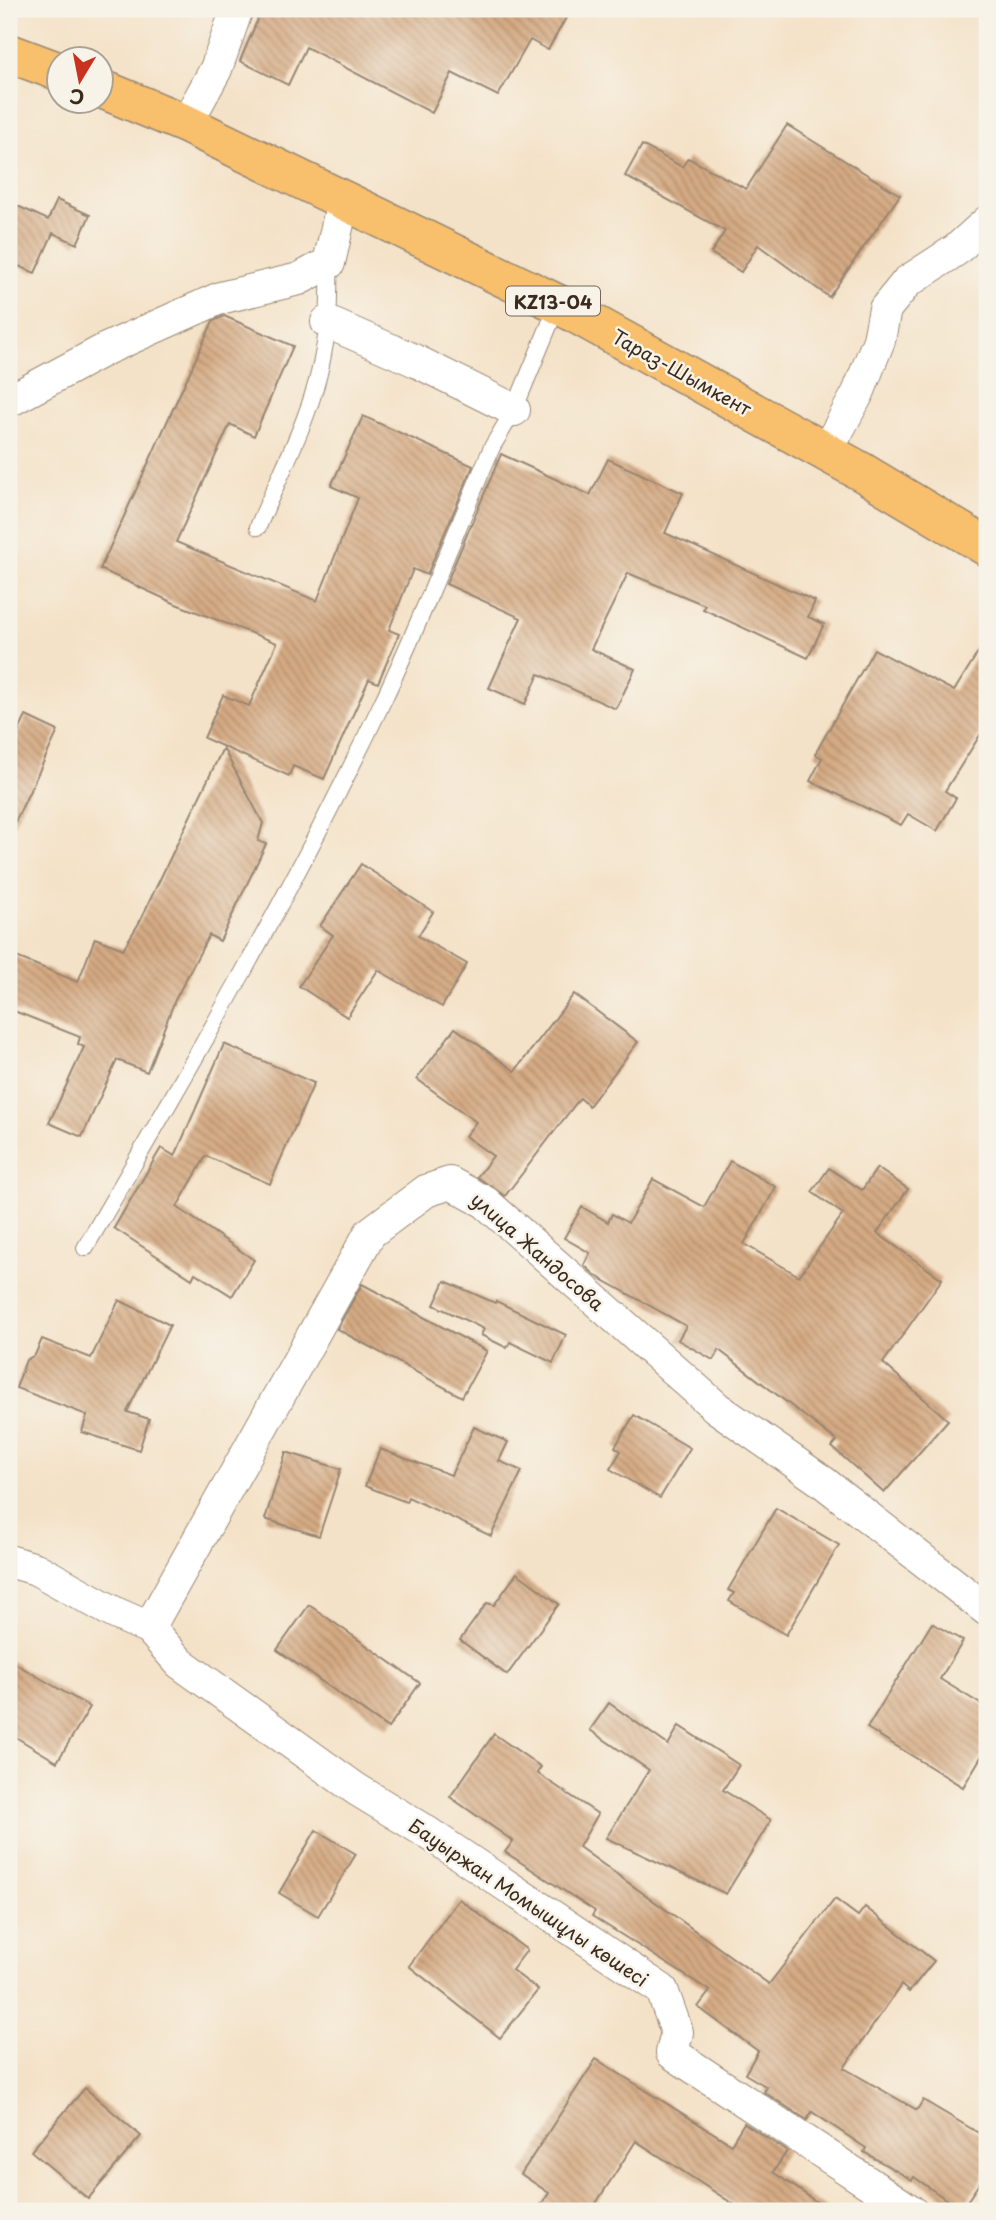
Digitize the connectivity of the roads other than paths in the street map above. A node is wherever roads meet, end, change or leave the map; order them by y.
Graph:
1 (237, 9) edge
2 (9, 53) edge
3 (46, 67) edge
4 (116, 95) edge
5 (186, 124) junction
6 (343, 201) junction
7 (987, 222) edge
8 (329, 263) junction
9 (558, 304) junction
10 (327, 322) junction
11 (9, 401) edge
12 (514, 410) junction
13 (826, 452) junction
14 (258, 527) dead end
15 (987, 547) edge
16 (85, 1248) dead end
17 (9, 1561) edge
18 (987, 1610) edge
19 (149, 1628) junction
20 (911, 2211) edge

1 - 5 street
2 - 3 main road
4 - 5 main road, Тараз-Шымкент / KZ13-04
5 - 6 main road, Тараз-Шымкент / KZ13-04
6 - 8 street
6 - 9 main road, Тараз-Шымкент / KZ13-04
7 - 13 street
8 - 10 lane
8 - 11 street
9 - 12 lane
9 - 13 main road, Тараз-Шымкент / KZ13-04
10 - 12 street
10 - 14 lane
12 - 16 lane
13 - 15 main road, Тараз-Шымкент / KZ13-04
17 - 19 street
18 - 19 street, улица Жандосова
19 - 20 street, Бауыржан Момышұлы көшесі

